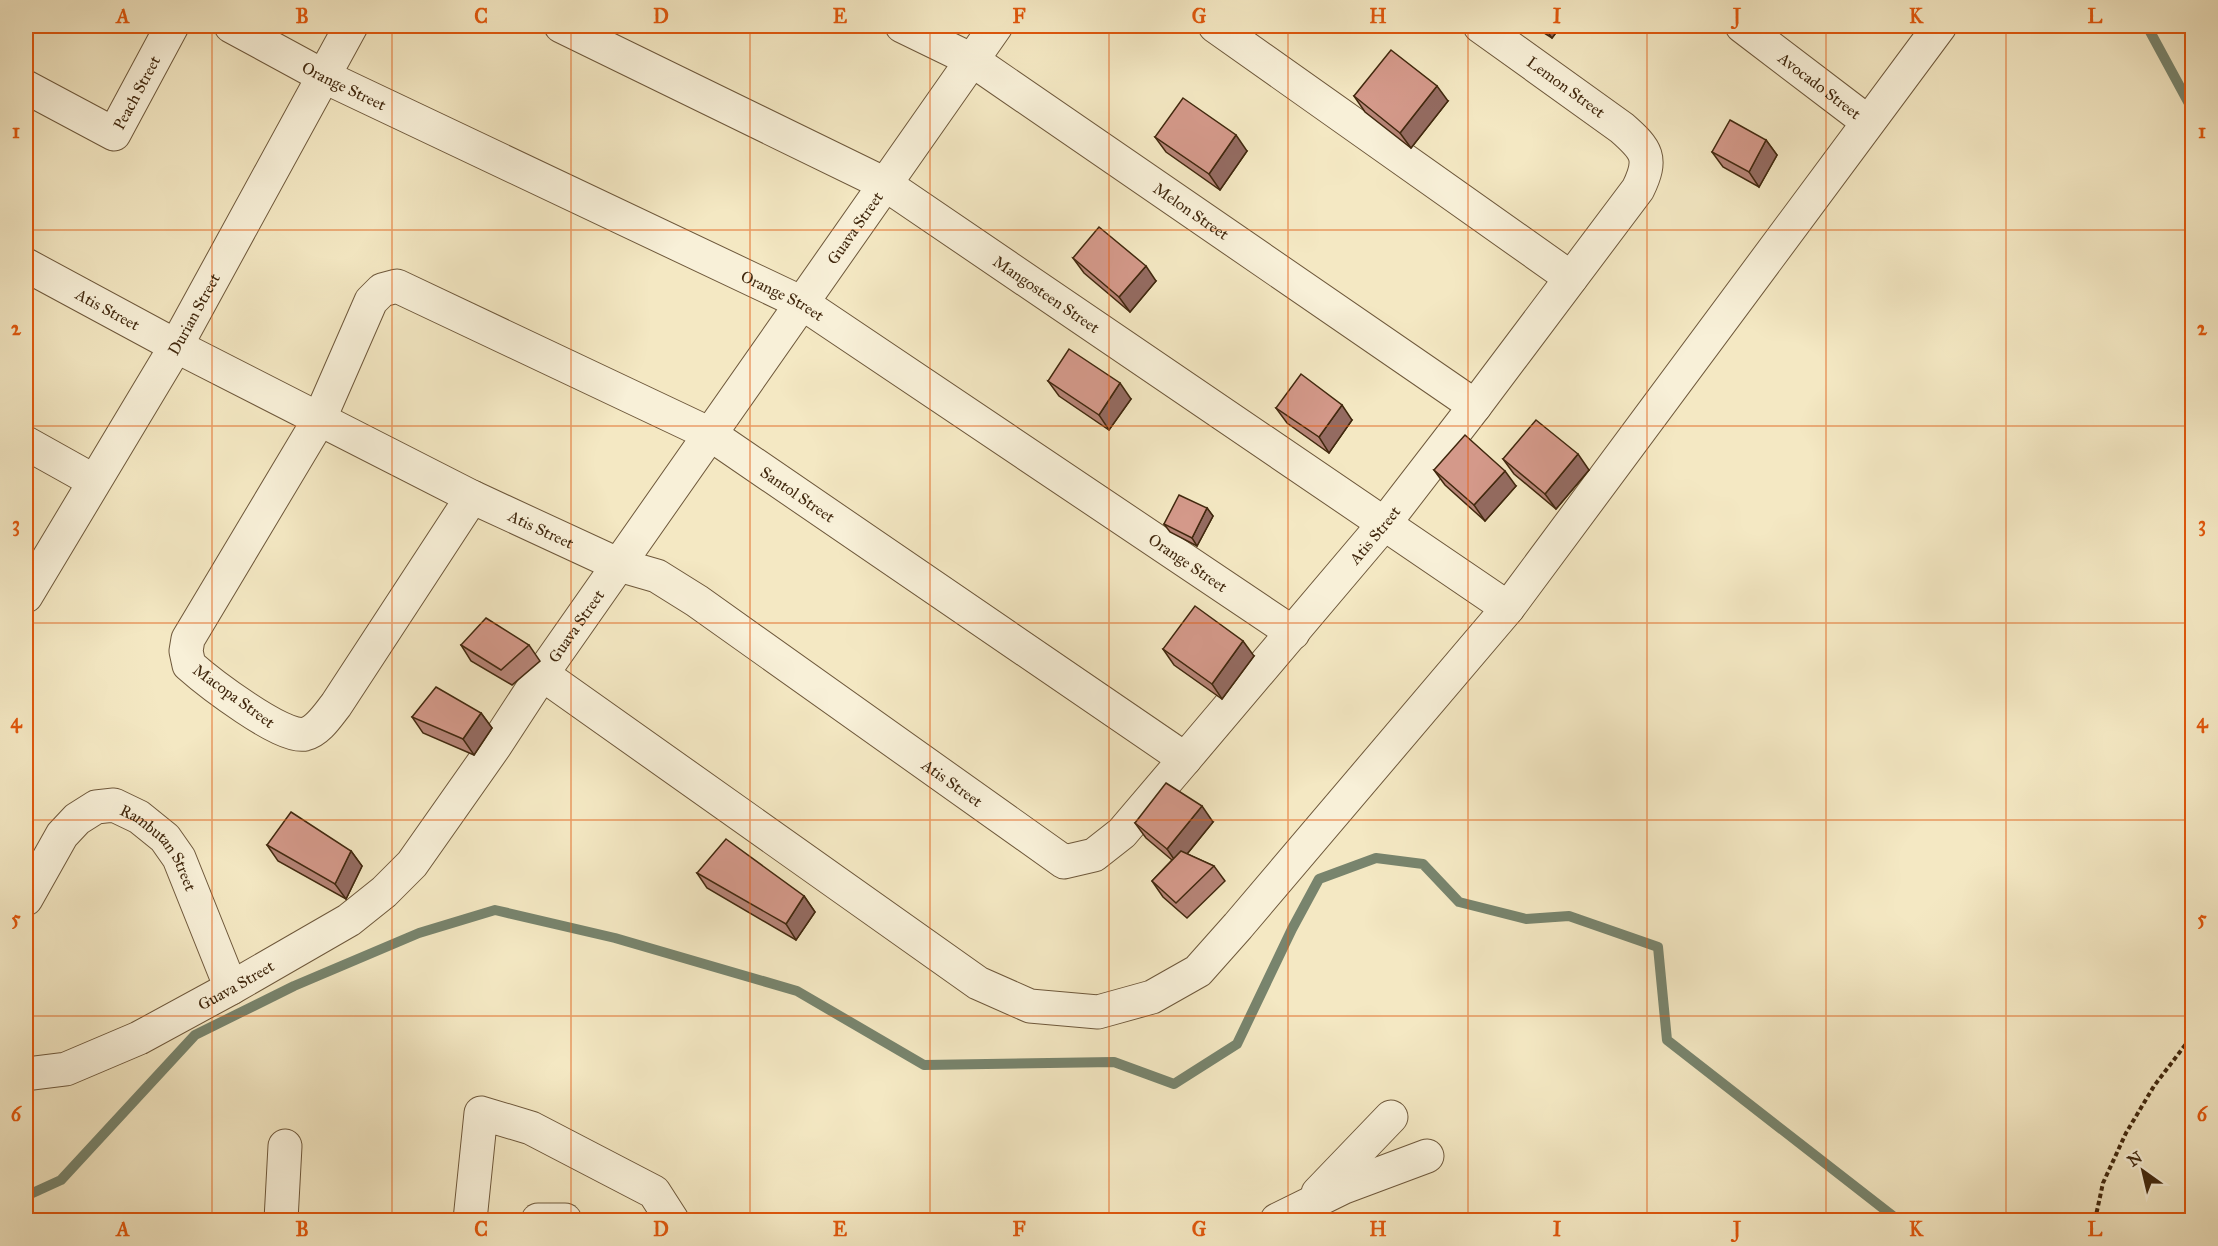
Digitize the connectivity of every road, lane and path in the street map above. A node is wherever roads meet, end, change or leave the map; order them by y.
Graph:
1 (172, 26) edge
2 (231, 26) edge
3 (351, 26) edge
4 (561, 26) edge
5 (902, 26) edge
6 (996, 26) edge
7 (1215, 26) edge
8 (1480, 26) edge
9 (1742, 26) edge
10 (1940, 26) edge
11 (972, 60) junction
12 (323, 76) junction
13 (26, 87) edge
14 (1868, 122) junction
15 (1646, 155) joint
16 (885, 184) junction
17 (26, 265) edge
18 (1571, 278) junction
19 (382, 290) joint
20 (802, 303) junction
21 (176, 346) junction
22 (1475, 406) junction
23 (319, 420) junction
24 (710, 434) junction
25 (26, 443) edge
26 (94, 481) junction
27 (472, 497) junction
28 (1384, 524) junction
29 (619, 565) junction
30 (26, 596) edge
31 (1508, 608) junction
32 (1293, 633) junction
33 (542, 674) junction
34 (1185, 759) junction
35 (26, 899) edge
36 (231, 988) junction
37 (2193, 1036) edge
38 (26, 1074) edge
39 (1391, 1117) dead end
40 (285, 1146) dead end
41 (1427, 1156) dead end
42 (1306, 1206) junction
43 (281, 1221) edge
44 (470, 1221) edge
45 (538, 1221) edge
46 (565, 1221) edge
47 (672, 1221) edge
48 (1277, 1221) edge
49 (2095, 1221) edge

1 - 13 street, Peach Street
2 - 12 street, Orange Street
3 - 12 street, Durian Street
4 - 16 street, Mangosteen Street
5 - 11 street, Melon Street
6 - 11 street, Guava Street
7 - 18 street
8 - 15 street, Lemon Street
9 - 14 street, Avocado Street
10 - 14 street
11 - 16 street, Guava Street
11 - 22 street, Melon Street
12 - 20 street, Orange Street
12 - 21 street, Durian Street
14 - 31 street
15 - 18 street, Atis Street
16 - 20 street, Guava Street
16 - 28 street, Mangosteen Street
17 - 21 street, Atis Street
18 - 22 street, Atis Street
19 - 23 street, Macopa Street
19 - 24 street, Santol Street
20 - 24 street, Guava Street
20 - 32 street, Orange Street
21 - 23 street, Atis Street
21 - 26 street, Durian Street
22 - 28 street, Atis Street
23 - 27 street, Atis Street
23 - 27 street, Macopa Street
24 - 29 street, Guava Street
24 - 34 street, Santol Street
25 - 26 street
26 - 30 street, Durian Street
27 - 29 street, Atis Street
28 - 31 street, Mangosteen Street
28 - 32 street, Atis Street
29 - 33 street, Guava Street
29 - 34 street, Atis Street
31 - 33 street
32 - 34 street, Atis Street
33 - 36 street, Guava Street
35 - 36 street, Rambutan Street
36 - 38 street, Guava Street
37 - 49 path
39 - 42 street
40 - 43 street
41 - 42 street
42 - 48 street
44 - 47 street
45 - 46 street

